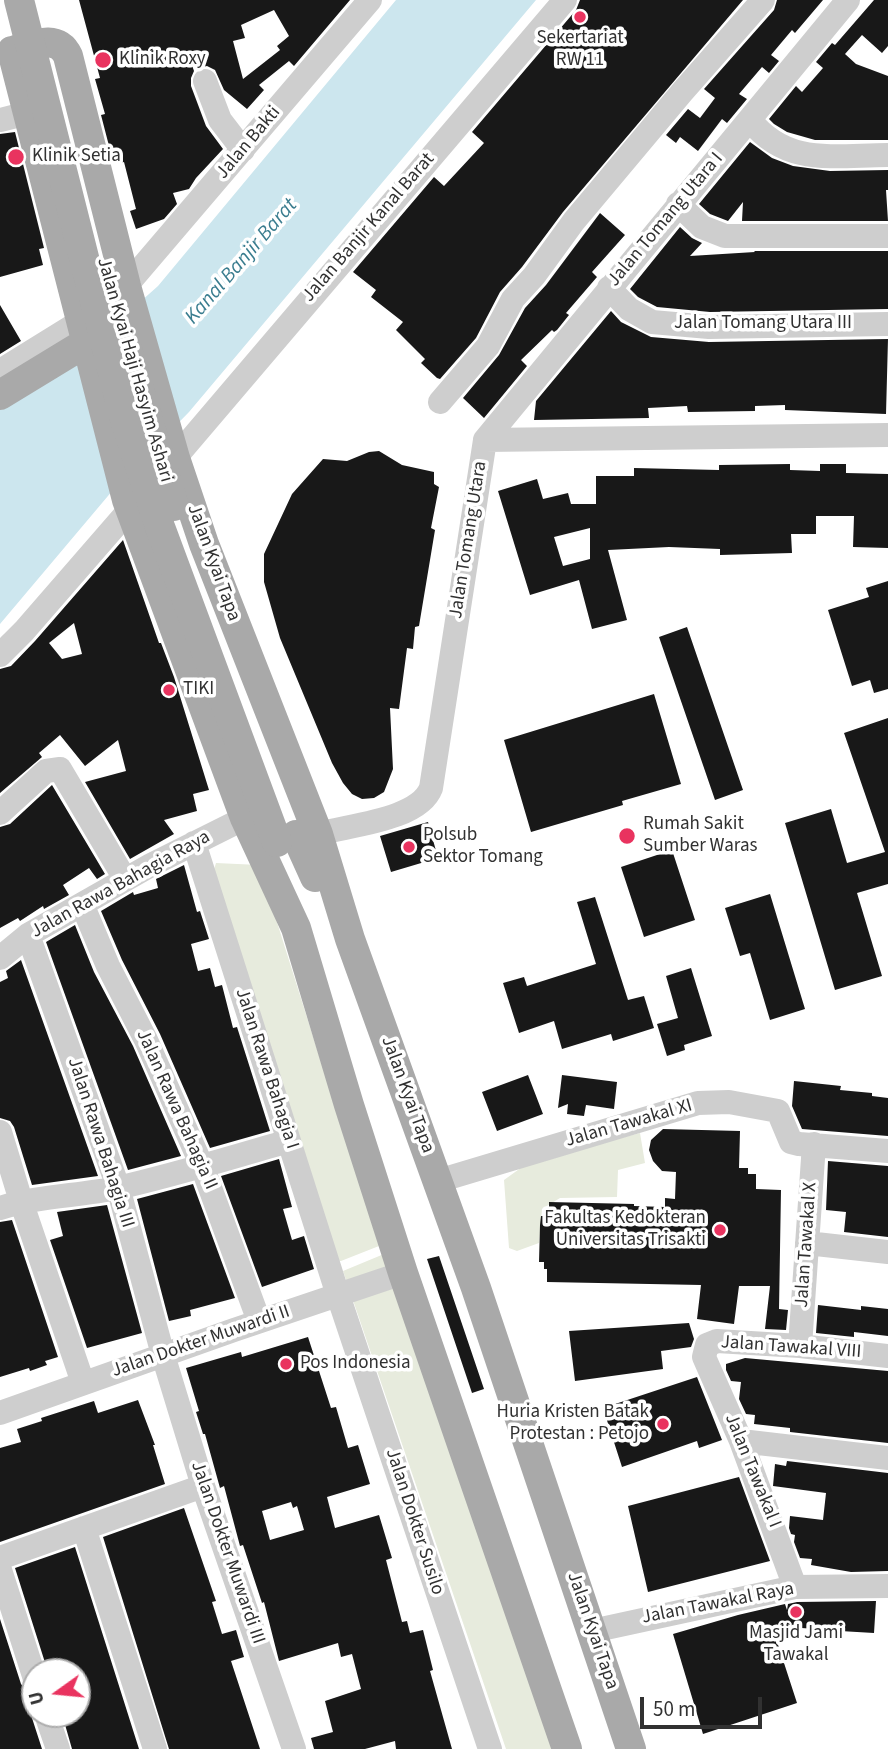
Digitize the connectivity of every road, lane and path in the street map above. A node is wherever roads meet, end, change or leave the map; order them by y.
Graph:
1 (19, 0) edge
2 (36, 0) edge
3 (370, 0) edge
4 (565, 0) edge
5 (763, 0) edge
6 (848, 0) edge
7 (6, 53) edge
8 (205, 82) dead end
9 (80, 105) junction
10 (19, 118) edge
11 (750, 120) junction
12 (87, 136) junction
13 (243, 150) junction
14 (37, 151) junction
15 (888, 155) edge
16 (678, 204) junction
17 (888, 236) edge
18 (127, 288) junction
19 (609, 288) junction
20 (888, 324) edge
21 (85, 336) junction
22 (0, 371) edge
23 (0, 388) edge
24 (0, 395) edge
25 (440, 402) dead end
26 (888, 436) edge
27 (485, 440) junction
28 (173, 452) junction
29 (129, 504) junction
30 (0, 655) edge
31 (0, 813) edge
32 (245, 818) junction
33 (297, 837) junction
34 (194, 843) junction
35 (125, 879) junction
36 (82, 904) junction
37 (344, 921) joint
38 (296, 928) junction
39 (28, 935) junction
40 (0, 958) edge
41 (0, 1132) edge
42 (289, 1141) junction
43 (814, 1144) junction
44 (888, 1151) edge
45 (202, 1166) junction
46 (438, 1181) junction
47 (118, 1187) junction
48 (10, 1204) edge
49 (807, 1243) junction
50 (888, 1252) edge
51 (403, 1273) junction
52 (338, 1295) junction
53 (260, 1321) junction
54 (800, 1346) junction
55 (163, 1355) junction
56 (888, 1356) edge
57 (704, 1357) joint
58 (83, 1382) junction
59 (0, 1413) edge
60 (741, 1441) junction
61 (888, 1458) edge
62 (203, 1486) junction
63 (84, 1528) junction
64 (0, 1558) edge
65 (0, 1570) edge
66 (888, 1586) edge
67 (795, 1587) junction
68 (592, 1631) junction
69 (28, 1658) edge
70 (51, 1728) edge
71 (58, 1749) edge
72 (155, 1749) edge
73 (294, 1749) edge
74 (490, 1749) edge
75 (567, 1749) edge
76 (631, 1749) edge

1 - 33 main road, Jalan Kyai Haji Hasyim Ashari, bridge
2 - 33 main road, Jalan Kyai Haji Hasyim Ashari, bridge
3 - 13 street, Jalan Bakti
4 - 28 street, Jalan Banjir Kanal Barat
5 - 25 street
6 - 11 street, Jalan Tomang Utara I
7 - 9 main road, Jalan Kyai Haji Hasyim Ashari
7 - 10 main road, Jalan Kyai Haji Hasyim Ashari
8 - 13 street
9 - 10 main road
9 - 12 main road, Jalan Kyai Haji Hasyim Ashari
10 - 14 main road, Jalan Kyai Haji Hasyim Ashari
11 - 15 street
11 - 16 street, Jalan Tomang Utara I
12 - 14 main road
12 - 18 main road, Jalan Kyai Haji Hasyim Ashari
13 - 18 street, Jalan Bakti
14 - 21 main road, Jalan Kyai Haji Hasyim Ashari
16 - 17 street
16 - 19 street, Jalan Tomang Utara I
18 - 28 main road, Jalan Kyai Haji Hasyim Ashari
19 - 20 street, Jalan Tomang Utara III
19 - 27 street, Jalan Tomang Utara I
21 - 22 street
21 - 23 main road
21 - 24 main road
21 - 29 main road, Jalan Kyai Haji Hasyim Ashari
26 - 27 street, Jalan Tomang Utara
27 - 33 street, Jalan Tomang Utara
28 - 33 main road, Jalan Kyai Tapa
29 - 30 street
29 - 32 main road
31 - 35 street
32 - 34 street, Jalan Rawa Bahagia Raya
32 - 38 main road
33 - 37 main road, Jalan Kyai Haji Hasyim Ashari
33 - 38 main road, Jalan Kyai Haji Hasyim Ashari
34 - 35 street, Jalan Rawa Bahagia Raya
34 - 42 street, Jalan Rawa Bahagia I
35 - 36 street, Jalan Rawa Bahagia Raya
36 - 39 street, Jalan Rawa Bahagia Raya
36 - 45 street, Jalan Rawa Bahagia II
37 - 46 main road, Jalan Kyai Tapa
38 - 51 main road
39 - 40 street, Jalan Rawa Bahagia Raya
39 - 47 street, Jalan Rawa Bahagia III
41 - 48 street
42 - 45 street
42 - 52 street, Jalan Rawa Bahagia I
43 - 44 street, Jalan Tawakal XI
43 - 46 street, Jalan Tawakal XI
43 - 49 street, Jalan Tawakal X
45 - 47 street
45 - 53 street, Jalan Rawa Bahagia II
46 - 68 main road, Jalan Kyai Tapa
47 - 48 street
47 - 55 street, Jalan Rawa Bahagia III
48 - 58 street
49 - 50 street
49 - 54 street, Jalan Tawakal X
51 - 52 street, Jalan Dokter Muwardi II
51 - 75 main road
52 - 53 street, Jalan Dokter Muwardi II
52 - 74 street, Jalan Dokter Susilo
53 - 55 street, Jalan Dokter Muwardi II
54 - 56 street, Jalan Tawakal VIII
54 - 57 street, Jalan Tawakal VIII
55 - 58 street, Jalan Dokter Muwardi II
55 - 62 street, Jalan Dokter Muwardi III
57 - 60 street, Jalan Tawakal I
58 - 59 street, Jalan Dokter Muwardi II
60 - 61 street
60 - 67 street, Jalan Tawakal I
62 - 63 street
62 - 73 street, Jalan Dokter Muwardi III
63 - 64 street
63 - 72 street
65 - 69 street
66 - 67 street, Jalan Tawakal Raya
67 - 68 street, Jalan Tawakal Raya
68 - 76 main road, Jalan Kyai Tapa
70 - 71 street

